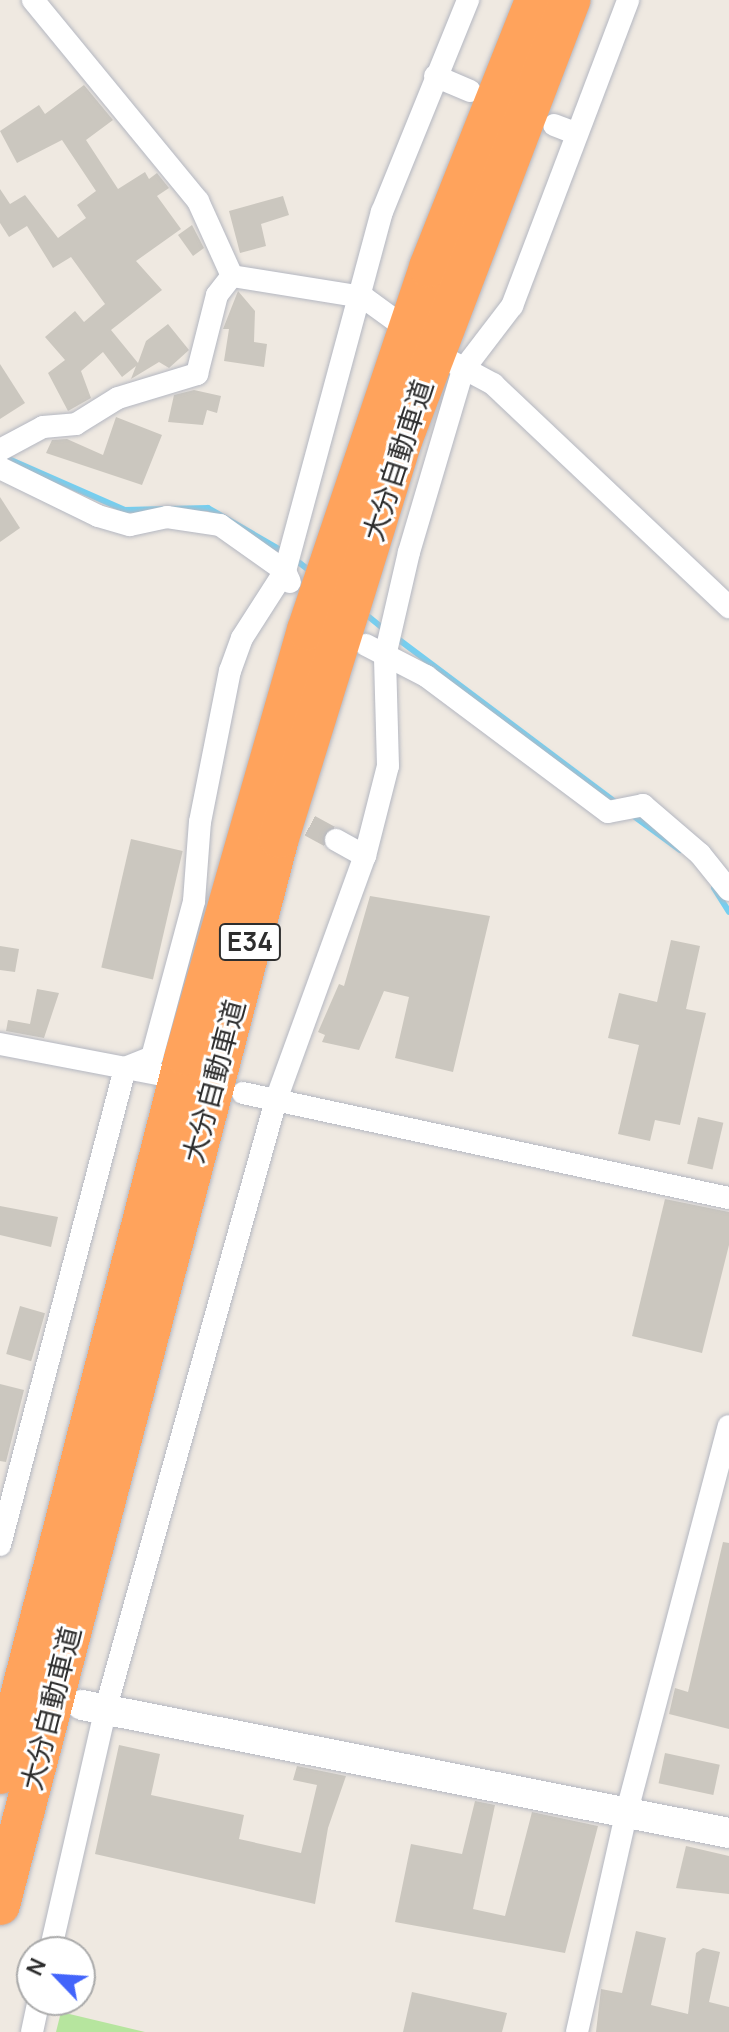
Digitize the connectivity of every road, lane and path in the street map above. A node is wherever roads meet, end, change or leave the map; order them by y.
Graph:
1 (33, 0) edge
2 (468, 0) edge
3 (535, 0) edge
4 (570, 0) edge
5 (628, 0) edge
6 (435, 76) junction
7 (470, 91) dead end
8 (232, 276) junction
9 (363, 297) junction
10 (396, 321) dead end
11 (457, 366) junction
12 (0, 450) edge
13 (0, 468) edge
14 (289, 568) junction
15 (729, 607) edge
16 (383, 642) junction
17 (336, 840) tunnel mouth
18 (365, 856) junction
19 (729, 890) edge
20 (0, 1044) edge
21 (125, 1068) junction
22 (157, 1074) dead end
23 (243, 1093) dead end
24 (276, 1100) junction
25 (729, 1198) edge
26 (729, 1426) edge
27 (0, 1545) edge
28 (94, 1708) junction
29 (0, 1774) edge
30 (627, 1811) junction
31 (729, 1833) edge
32 (0, 1905) edge
33 (53, 1936) edge
34 (577, 2032) edge

1 - 8 street
2 - 6 street
3 - 29 highway, 大分自動車道 / E34
4 - 32 highway, 大分自動車道 / E34
5 - 11 street
6 - 7 street
6 - 9 street
8 - 9 street
8 - 12 street
9 - 10 street
9 - 14 street
11 - 15 street
11 - 16 street
13 - 14 street
14 - 21 street
16 - 18 street
16 - 19 street
17 - 18 street
18 - 24 street
20 - 21 street
21 - 22 street
21 - 27 street
23 - 24 street
24 - 25 street
24 - 28 street
26 - 30 street
28 - 30 street
28 - 33 street
30 - 31 street
30 - 34 street

